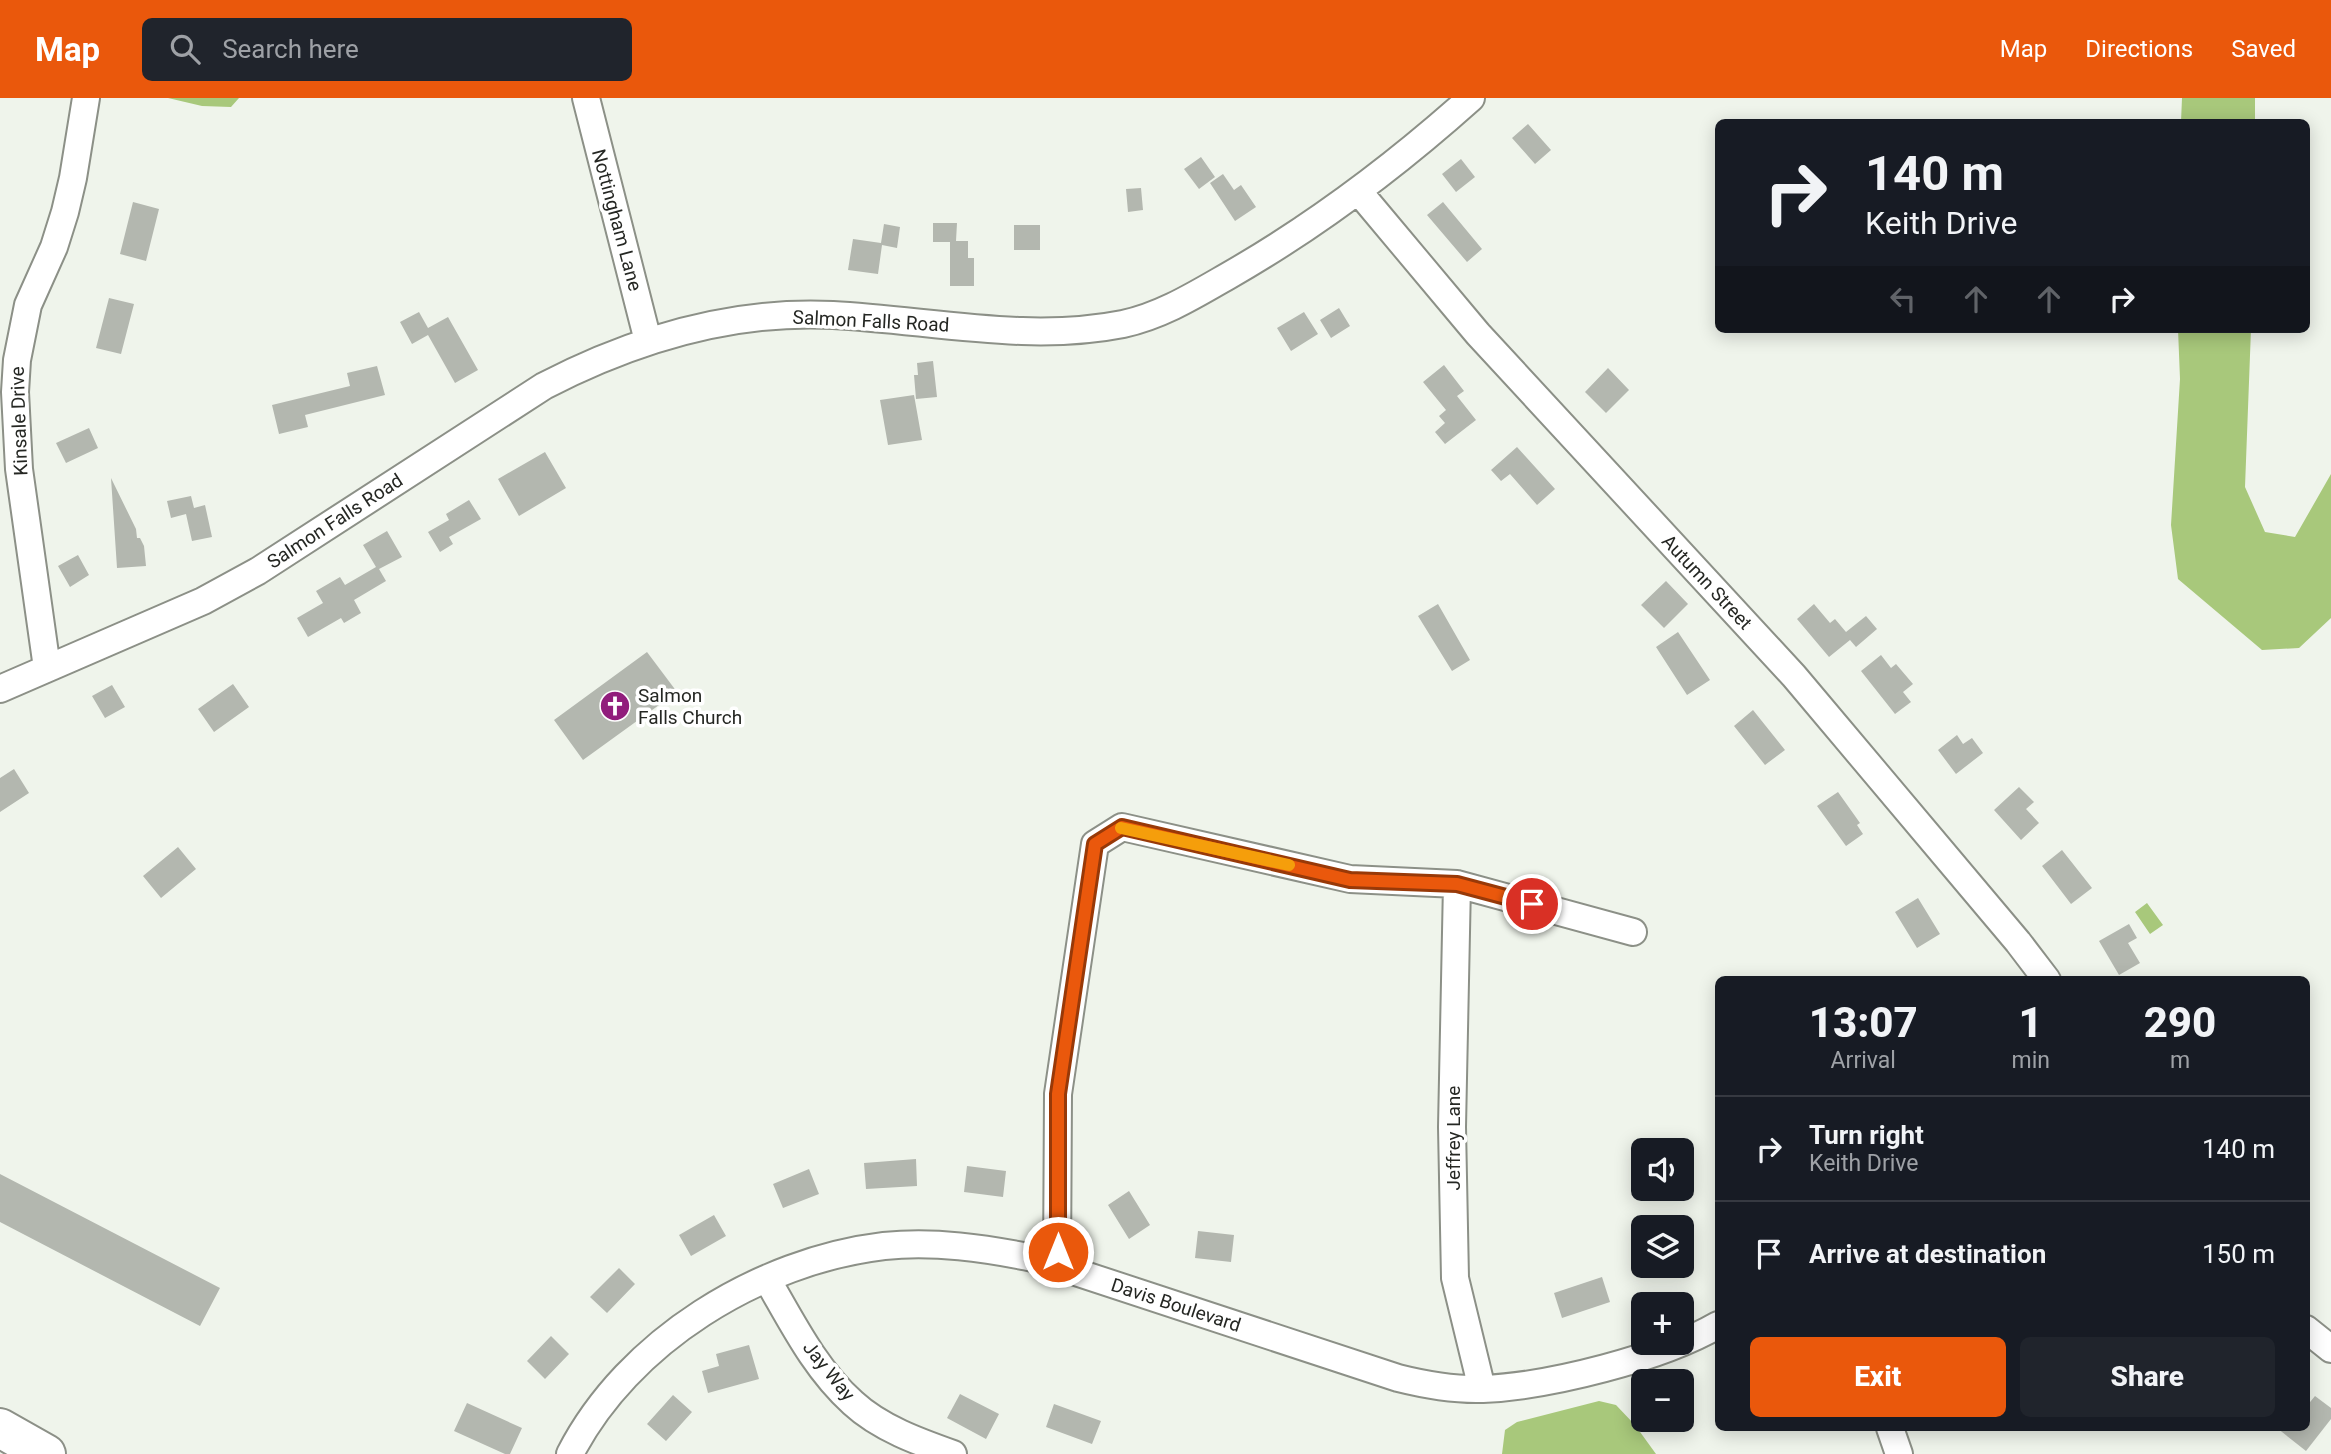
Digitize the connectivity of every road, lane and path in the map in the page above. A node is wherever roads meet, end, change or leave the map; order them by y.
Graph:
1 (86, 98) edge
2 (586, 98) edge
3 (1471, 98) edge
4 (1359, 192) junction
5 (648, 341) junction
6 (47, 668) junction
7 (0, 689) edge
8 (1457, 884) junction
9 (1633, 932) dead end
10 (2044, 976) edge
11 (1057, 1266) junction
12 (767, 1279) junction
13 (1715, 1327) edge
14 (2310, 1332) edge
15 (2331, 1349) edge
16 (1482, 1389) junction
17 (0, 1428) edge
18 (1891, 1431) edge
19 (46, 1454) edge
20 (570, 1454) edge
21 (953, 1454) edge
22 (1899, 1454) edge

1 - 6 street, Kinsale Drive
2 - 5 street, Nottingham Lane
3 - 4 street, Salmon Falls Road
4 - 5 street, Salmon Falls Road
4 - 10 street, Autumn Street
5 - 6 street, Salmon Falls Road
6 - 7 street, Salmon Falls Road
8 - 9 street
8 - 11 street
8 - 16 street, Jeffrey Lane
11 - 12 street, Davis Boulevard
11 - 16 street, Davis Boulevard
12 - 20 street, Davis Boulevard
12 - 21 street, Jay Way
13 - 16 street, Davis Boulevard
14 - 15 street
17 - 19 highway
18 - 22 street

